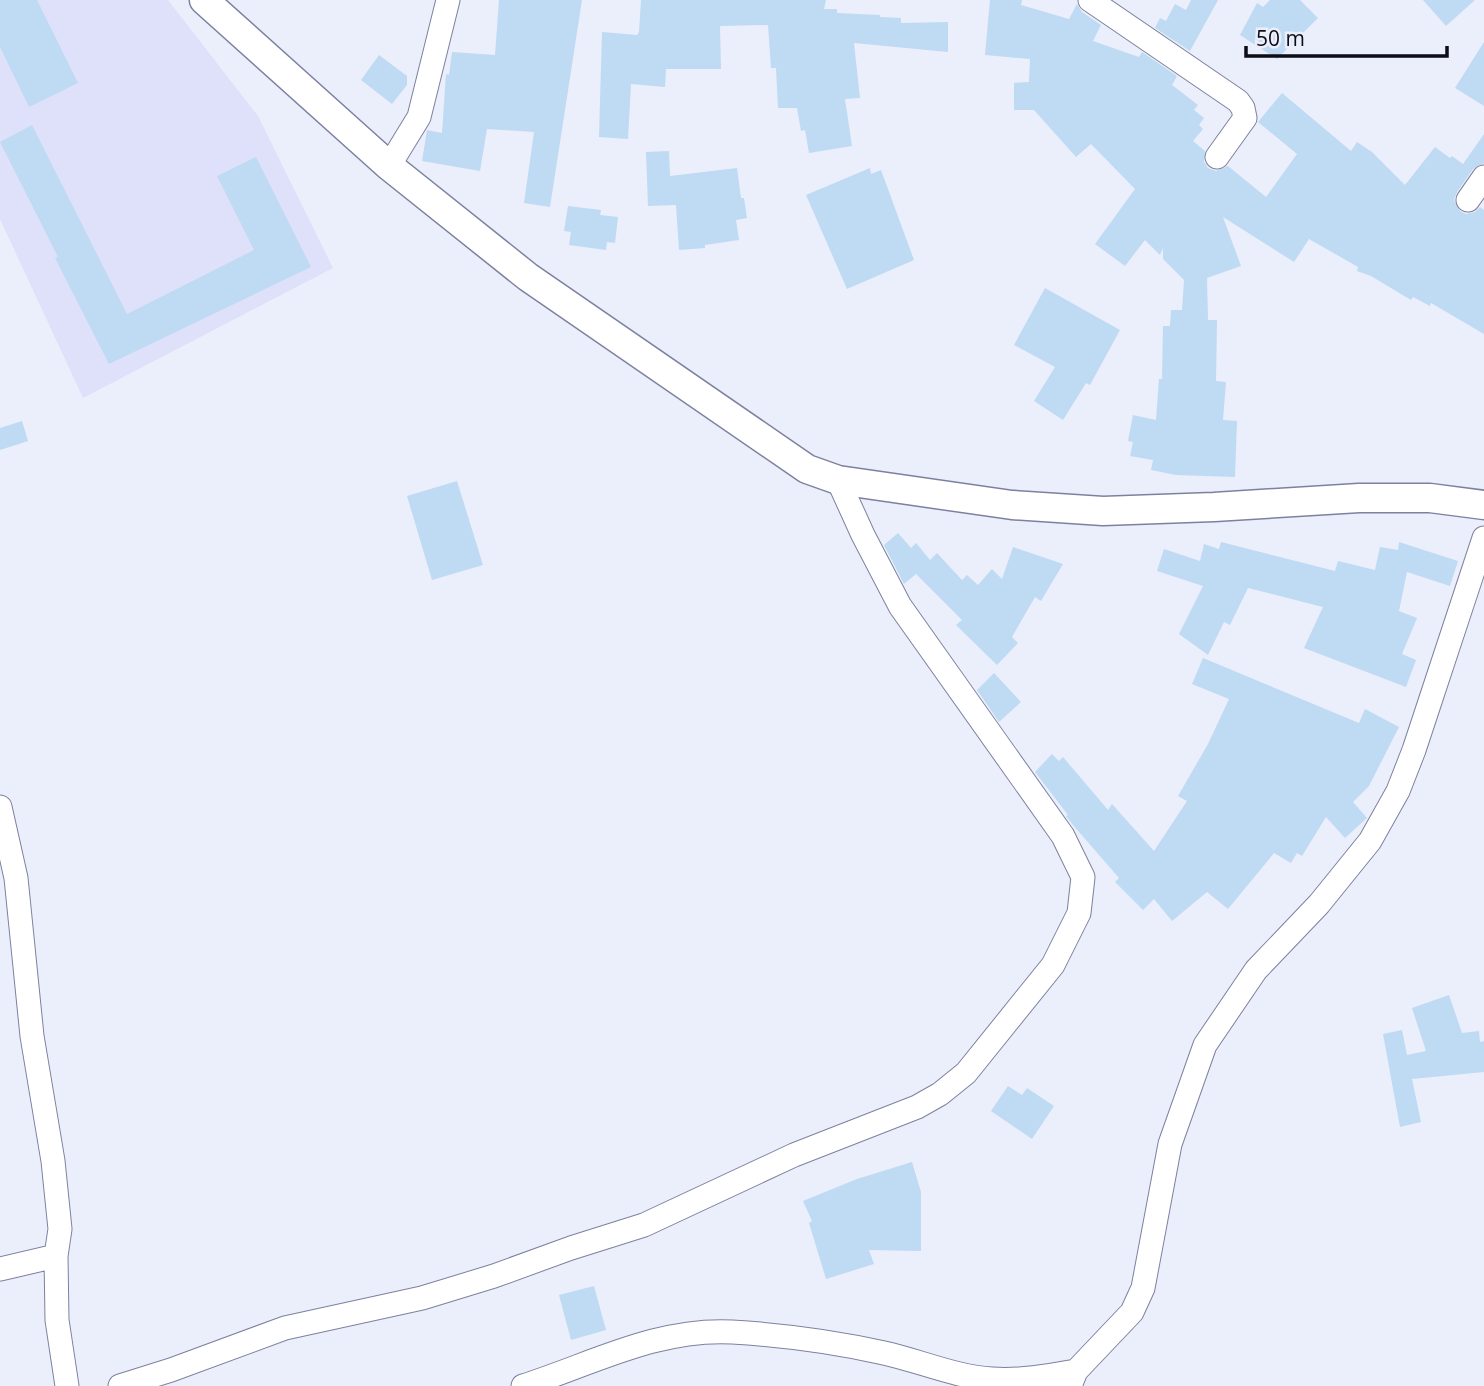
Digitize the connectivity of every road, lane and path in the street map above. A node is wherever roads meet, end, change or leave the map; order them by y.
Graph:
1 (204, 0) edge
2 (448, 0) edge
3 (1090, 0) edge
4 (1217, 157) dead end
5 (389, 166) junction
6 (1484, 177) edge
7 (1468, 200) dead end
8 (838, 480) junction
9 (1484, 505) edge
10 (1484, 538) edge
11 (0, 807) edge
12 (56, 1256) junction
13 (0, 1269) edge
14 (1073, 1378) edge
15 (67, 1386) edge
16 (120, 1386) edge
17 (523, 1386) edge

1 - 5 street
2 - 5 street
3 - 4 street
5 - 8 street
6 - 7 street
8 - 9 street
8 - 16 street
10 - 14 street
11 - 12 street
12 - 13 street
12 - 15 street
14 - 17 street

